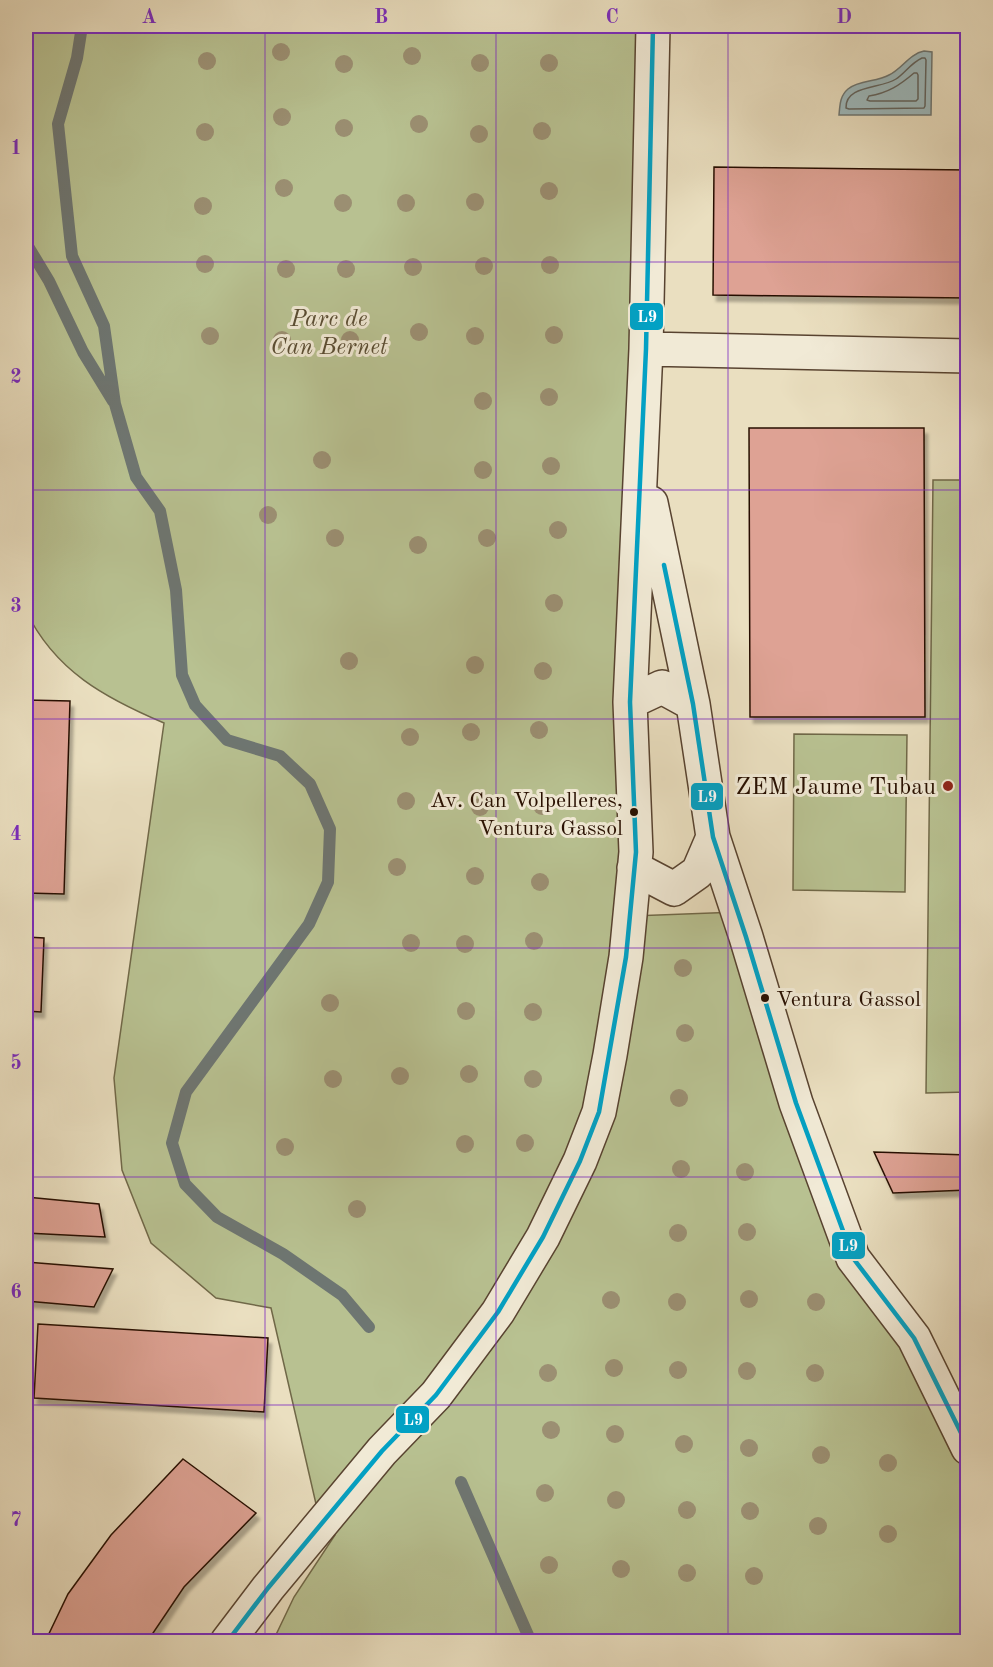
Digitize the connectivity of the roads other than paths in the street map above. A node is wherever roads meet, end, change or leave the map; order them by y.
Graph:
1 (653, 26) edge
2 (646, 349) junction
3 (968, 356) edge
4 (642, 457) junction
5 (630, 702) junction
6 (693, 704) junction
7 (713, 837) junction
8 (634, 868) junction
9 (698, 872) junction
10 (746, 936) junction
11 (968, 1448) edge
12 (227, 1641) edge

1 - 2 street
2 - 3 street
2 - 4 street
4 - 5 street
4 - 6 street
5 - 6 street
5 - 8 street
6 - 7 street
7 - 9 street
7 - 10 street
8 - 9 street
8 - 12 street
9 - 10 street
10 - 11 street

